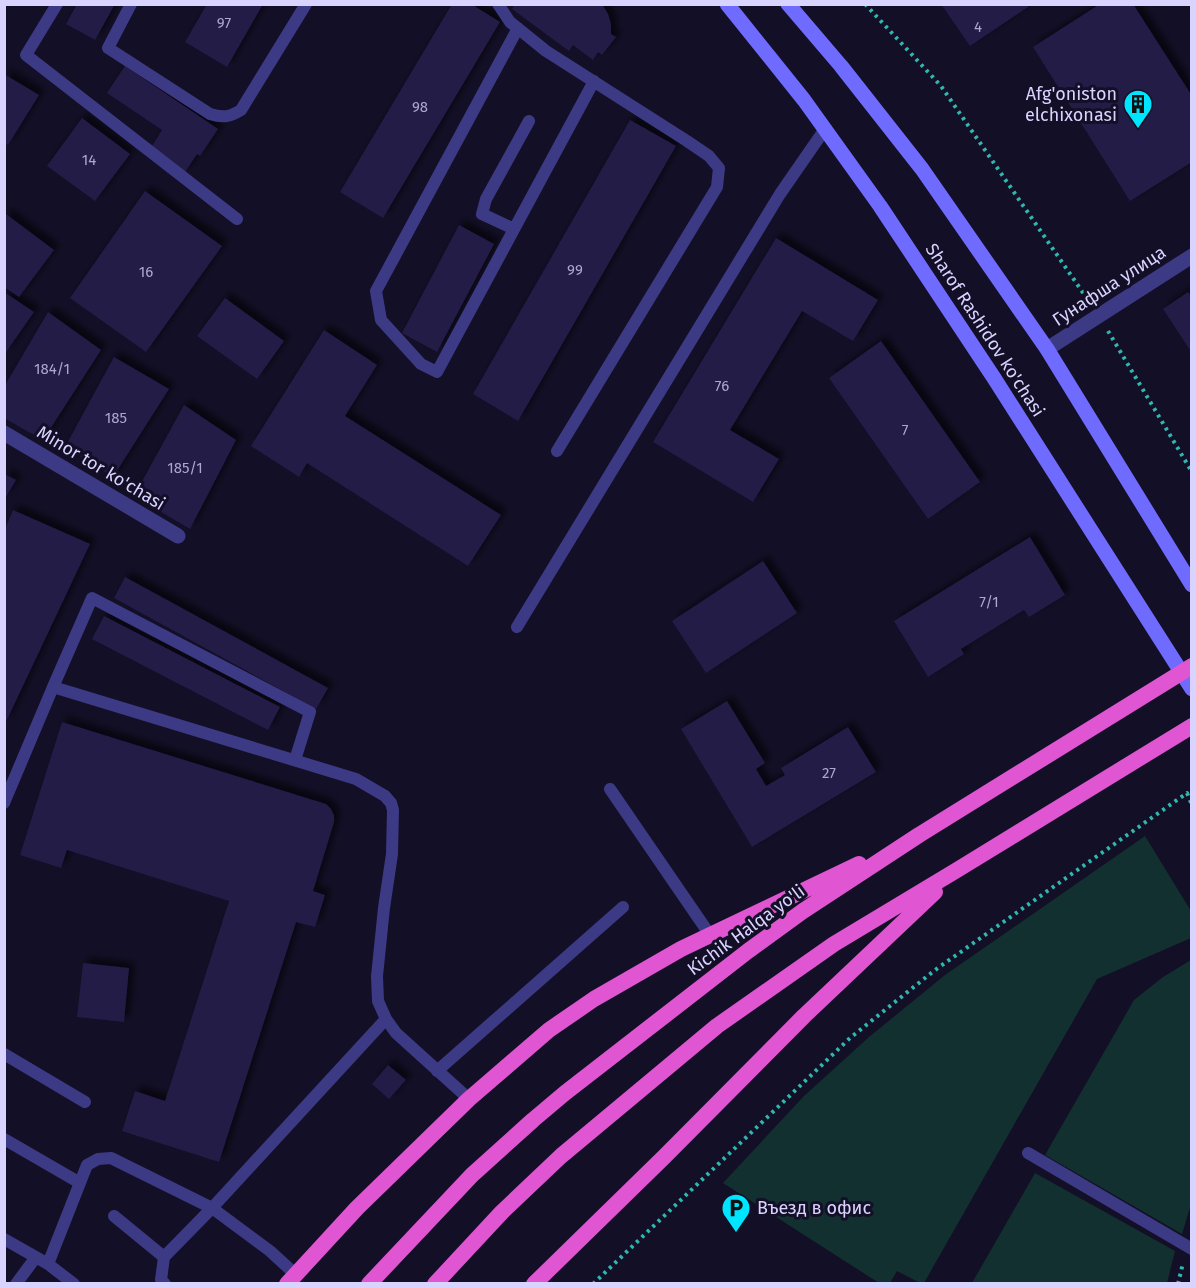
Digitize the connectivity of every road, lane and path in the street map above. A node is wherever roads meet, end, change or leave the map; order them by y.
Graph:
1 (57, 4) edge
2 (131, 4) edge
3 (306, 4) edge
4 (498, 4) edge
5 (727, 4) edge
6 (788, 4) edge
7 (865, 4) edge
8 (518, 28) junction
9 (594, 81) junction
10 (529, 121) dead end
11 (825, 129) junction
12 (237, 219) dead end
13 (514, 229) junction
14 (1191, 256) edge
15 (1099, 316) junction
16 (1047, 349) junction
17 (4, 433) edge
18 (557, 451) dead end
19 (1191, 472) edge
20 (178, 536) dead end
21 (1191, 585) edge
22 (517, 627) dead end
23 (1186, 669) edge
24 (53, 687) junction
25 (1191, 689) edge
26 (1191, 726) edge
27 (295, 760) junction
28 (8, 785) edge
29 (610, 789) dead end
30 (4, 803) edge
31 (1191, 805) edge
32 (919, 835) junction
33 (957, 870) junction
34 (623, 907) dead end
35 (710, 935) junction
36 (386, 1019) junction
37 (4, 1053) edge
38 (437, 1071) junction
39 (469, 1099) junction
40 (85, 1102) dead end
41 (4, 1139) edge
42 (1028, 1153) dead end
43 (80, 1184) junction
44 (212, 1208) junction
45 (114, 1216) dead end
46 (4, 1239) edge
47 (1191, 1249) edge
48 (36, 1257) junction
49 (164, 1257) junction
50 (48, 1264) junction
51 (291, 1279) edge
52 (16, 1284) edge
53 (74, 1284) edge
54 (165, 1284) edge
55 (369, 1284) edge
56 (435, 1284) edge
57 (534, 1284) edge
58 (593, 1284) edge

1 - 12 lane
2 - 3 lane
4 - 8 lane
5 - 11 main road, Sharof Rashidov ko'chasi
6 - 16 main road, Sharof Rashidov ko'chasi
7 - 15 path
8 - 9 lane
8 - 13 lane
9 - 13 lane
9 - 18 lane
10 - 13 lane
11 - 22 lane
11 - 23 main road, Sharof Rashidov ko'chasi
14 - 15 street, Гунафша улица
15 - 16 street, Гунафша улица
15 - 19 path
16 - 21 main road, Sharof Rashidov ko'chasi
17 - 20 street, Minor tor ko'chasi
23 - 25 main road, Sharof Rashidov ko'chasi
23 - 32 highway, Kichik Halqa yo'li
24 - 27 lane
24 - 27 lane
24 - 28 lane
26 - 33 highway
27 - 36 lane
28 - 30 lane
29 - 35 lane
31 - 58 path
32 - 35 highway
32 - 55 highway, Kichik Halqa yo'li
33 - 56 highway
33 - 57 highway
34 - 38 lane
35 - 39 highway
36 - 38 lane
36 - 44 lane
37 - 40 lane
38 - 39 lane
39 - 51 highway
41 - 43 lane
42 - 47 lane
43 - 44 lane
43 - 50 lane
44 - 49 lane
44 - 51 lane
45 - 49 lane
46 - 48 lane
48 - 50 lane
48 - 52 lane
49 - 54 lane
50 - 53 lane

